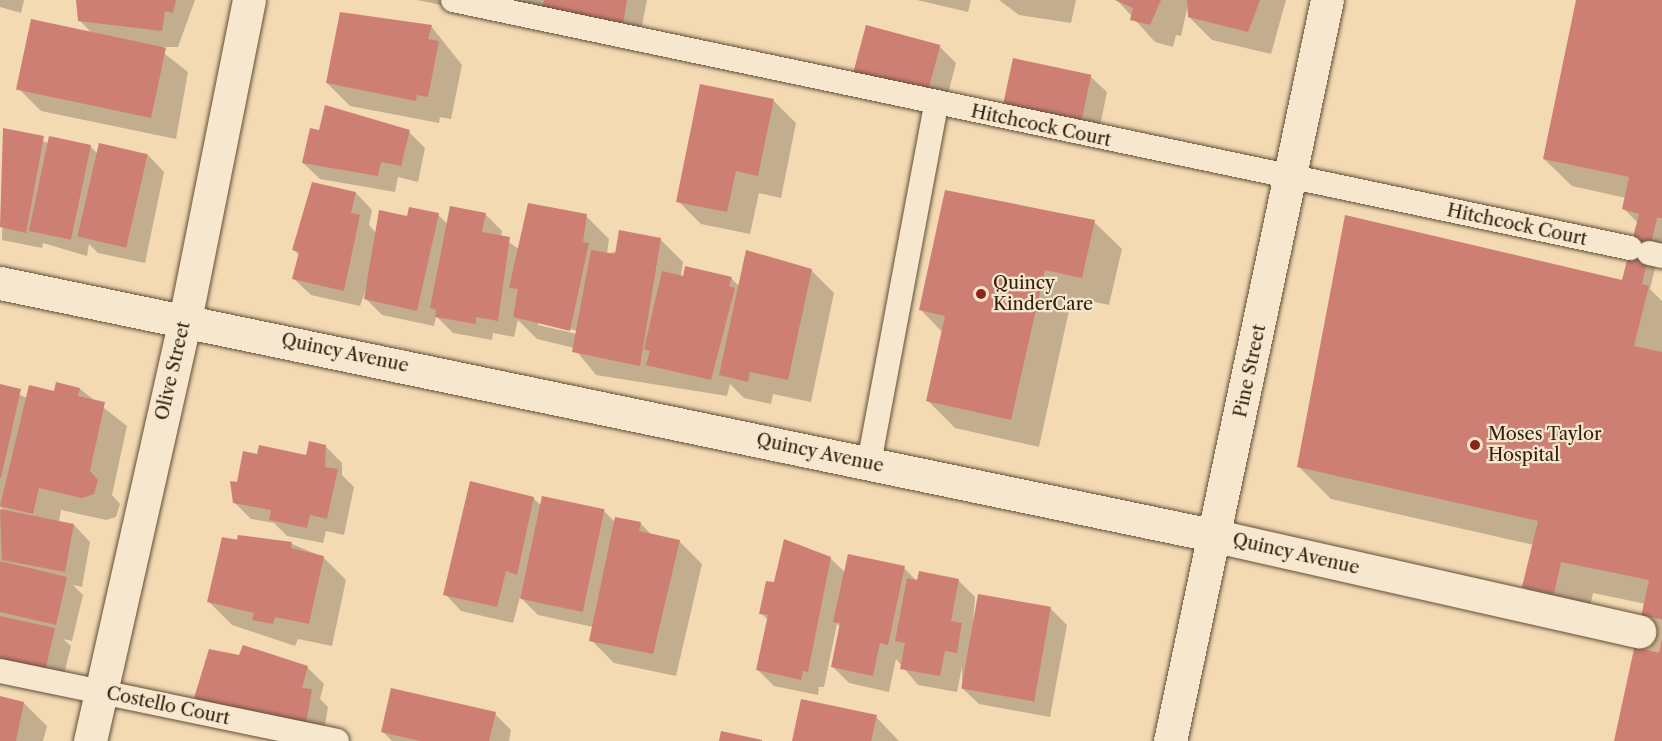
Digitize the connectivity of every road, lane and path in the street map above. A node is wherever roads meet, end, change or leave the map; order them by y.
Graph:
1 (249, 0) edge
2 (453, 0) edge
3 (1327, 0) edge
4 (936, 105) junction
5 (1290, 178) junction
6 (1647, 252) edge
7 (0, 283) edge
8 (185, 320) junction
9 (869, 463) junction
10 (1216, 537) junction
11 (1639, 632) tunnel mouth
12 (0, 671) edge
13 (101, 692) junction
14 (90, 741) edge
15 (337, 741) edge
16 (1170, 741) edge

1 - 8 street, Olive Street
2 - 4 lane, Hitchcock Court
3 - 5 street, Pine Street
4 - 5 lane, Hitchcock Court
4 - 9 lane
5 - 6 lane, Hitchcock Court
5 - 10 street, Pine Street
7 - 8 street, Quincy Avenue
8 - 9 street, Quincy Avenue
8 - 13 street, Olive Street
9 - 10 street, Quincy Avenue
10 - 11 street, Quincy Avenue
10 - 16 street, Pine Street
12 - 13 lane, Costello Court
13 - 14 street, Olive Street
13 - 15 lane, Costello Court

